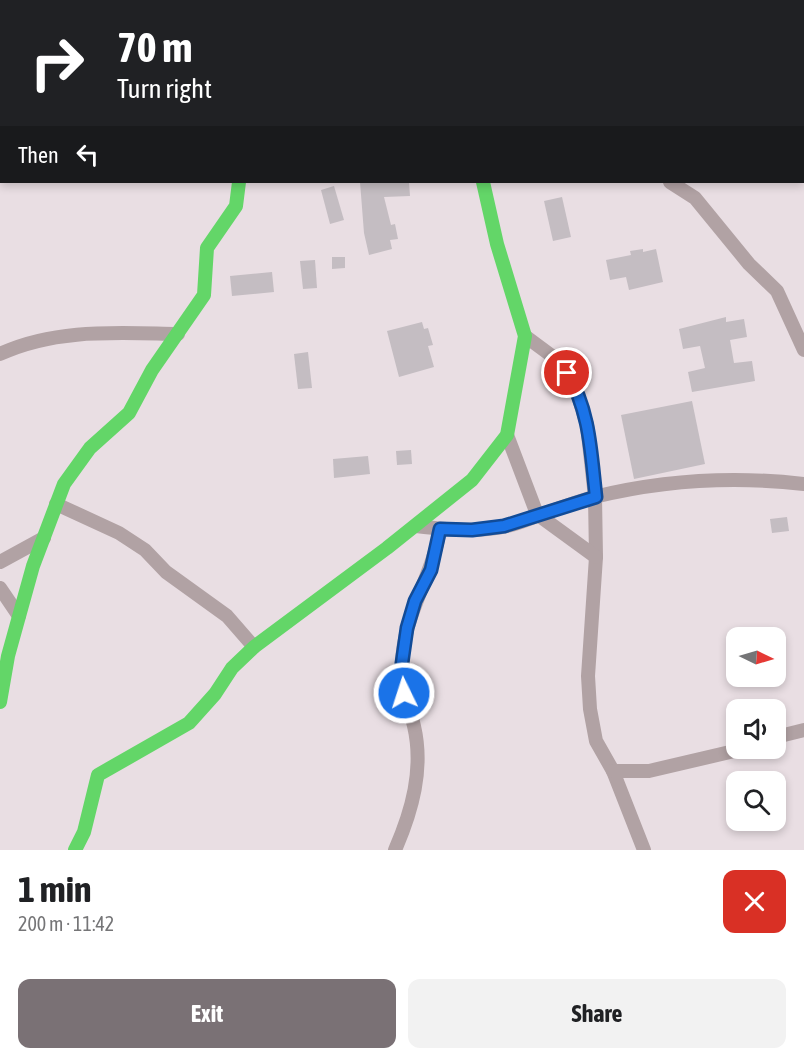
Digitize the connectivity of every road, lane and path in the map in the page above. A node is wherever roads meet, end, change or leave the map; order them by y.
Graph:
1 (240, 183) edge
2 (483, 183) edge
3 (672, 183) edge
4 (178, 334) junction
5 (525, 336) junction
6 (804, 350) edge
7 (0, 354) edge
8 (507, 435) junction
9 (804, 484) edge
10 (596, 497) junction
11 (56, 504) junction
12 (537, 514) junction
13 (416, 526) junction
14 (440, 529) junction
15 (44, 538) junction
16 (596, 557) junction
17 (0, 562) edge
18 (0, 588) edge
19 (19, 616) junction
20 (254, 647) junction
21 (0, 702) edge
22 (804, 730) edge
23 (786, 734) edge
24 (726, 753) edge
25 (613, 771) junction
26 (75, 850) edge
27 (395, 850) edge
28 (644, 850) edge

1 - 4 street
2 - 5 street
3 - 6 street
4 - 7 street
4 - 11 street
5 - 8 street
5 - 10 street
8 - 12 street
8 - 13 street
9 - 10 street
10 - 12 street
10 - 16 street
11 - 15 street
11 - 20 street
12 - 14 street
12 - 16 street
13 - 14 street
13 - 20 street
14 - 27 street
15 - 17 street
15 - 19 street
16 - 25 street
18 - 19 street
19 - 21 street
20 - 26 street
22 - 23 street
24 - 25 street
25 - 28 street

